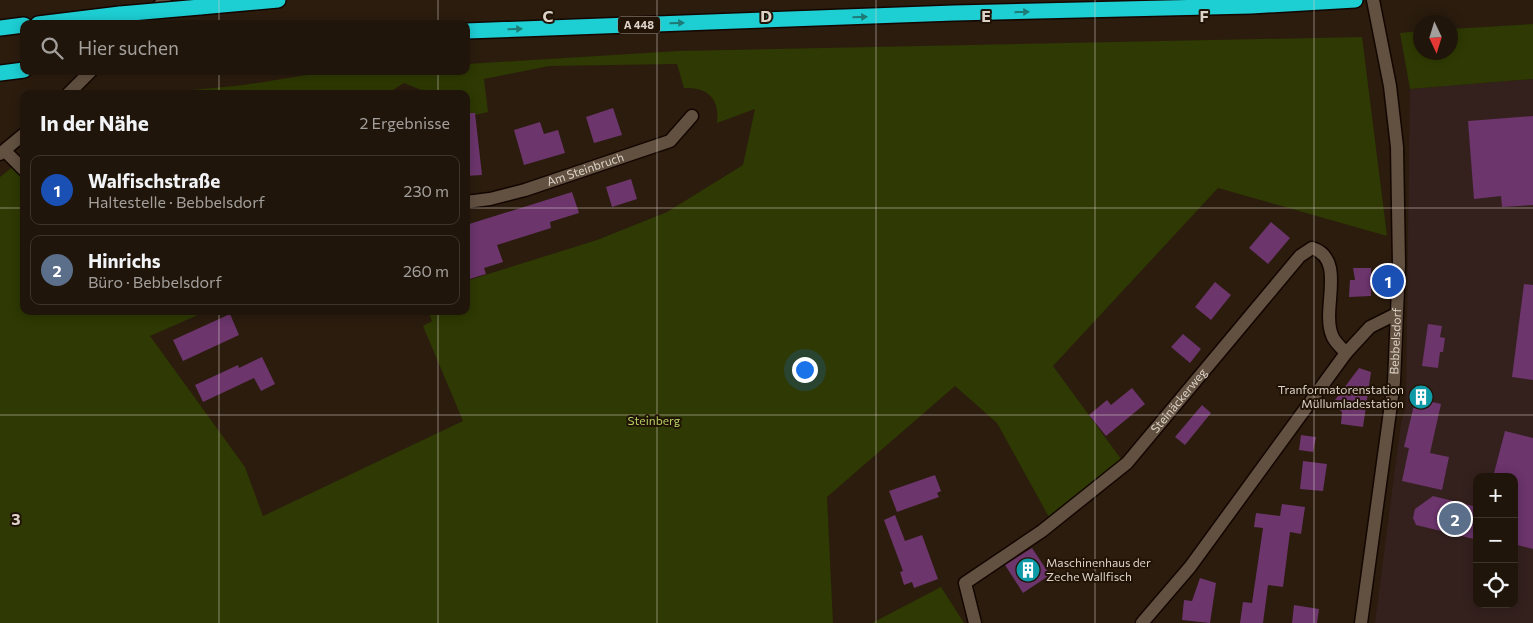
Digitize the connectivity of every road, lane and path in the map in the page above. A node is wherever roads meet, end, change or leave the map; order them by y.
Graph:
1 (165, 0) edge
2 (278, 0) edge
3 (1355, 0) edge
4 (1373, 0) edge
5 (71, 20) edge
6 (144, 20) edge
7 (20, 26) edge
8 (0, 28) edge
9 (470, 31) edge
10 (20, 70) edge
11 (0, 72) edge
12 (87, 75) edge
13 (72, 90) edge
14 (692, 116) dead end
15 (20, 137) edge
16 (2, 153) edge
17 (20, 167) edge
18 (470, 202) edge
19 (1396, 314) junction
20 (1346, 353) junction
21 (975, 623) edge
22 (1142, 623) edge
23 (1360, 623) edge

1 - 6 street
2 - 5 highway, bridge
9 -> 3 highway, A 448
4 - 19 street, Bebbelsdorf
7 - 8 highway
10 - 11 highway
12 - 13 street
14 - 18 street, Am Steinbruch
15 - 16 street
16 - 17 street
19 - 20 street
19 - 23 street, Bebbelsdorf
20 - 21 street, Steinäckerweg
20 - 22 street

